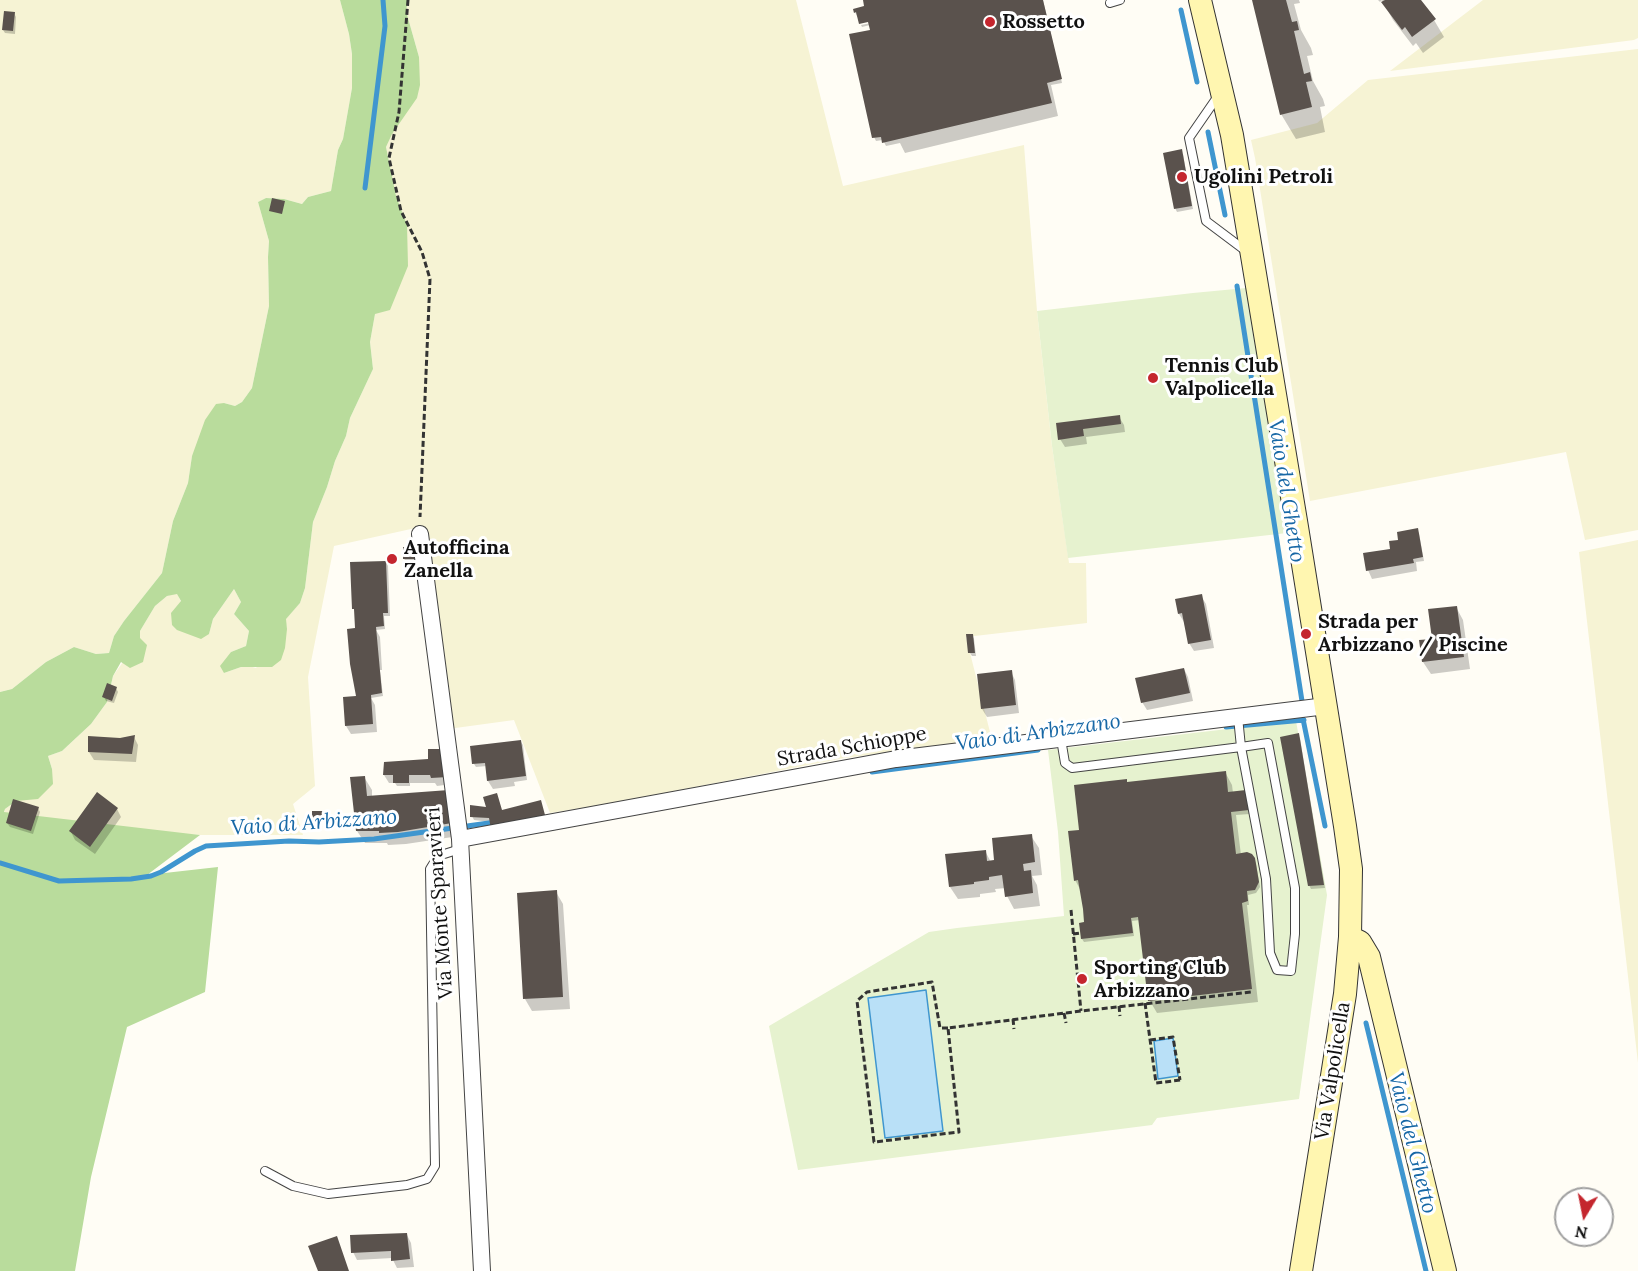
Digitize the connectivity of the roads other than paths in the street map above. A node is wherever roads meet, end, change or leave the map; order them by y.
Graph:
1 (1120, 0) edge
2 (1200, 0) edge
3 (1110, 3) dead end
4 (1222, 91) junction
5 (1252, 256) junction
6 (420, 534) road end
7 (1326, 706) junction
8 (1238, 718) junction
9 (1061, 739) junction
10 (1241, 742) junction
11 (460, 844) junction
12 (1350, 937) junction
13 (265, 1171) dead end
14 (482, 1271) edge
15 (1301, 1271) edge
16 (1445, 1271) edge

1 - 3 lane
2 - 4 main road, Via Valpolicella
4 - 5 main road, Via Valpolicella
4 - 5 lane
5 - 7 main road, Via Valpolicella
6 - 11 street, Via Monte Sparavieri
7 - 8 street, Strada Schioppe
7 - 12 main road, Via Valpolicella
8 - 9 street, Strada Schioppe
8 - 10 lane
9 - 10 lane
9 - 11 street, Strada Schioppe
10 - 10 lane
11 - 13 lane
11 - 14 street, Via Monte Sparavieri
12 - 15 main road, Via Valpolicella
12 - 16 main road

